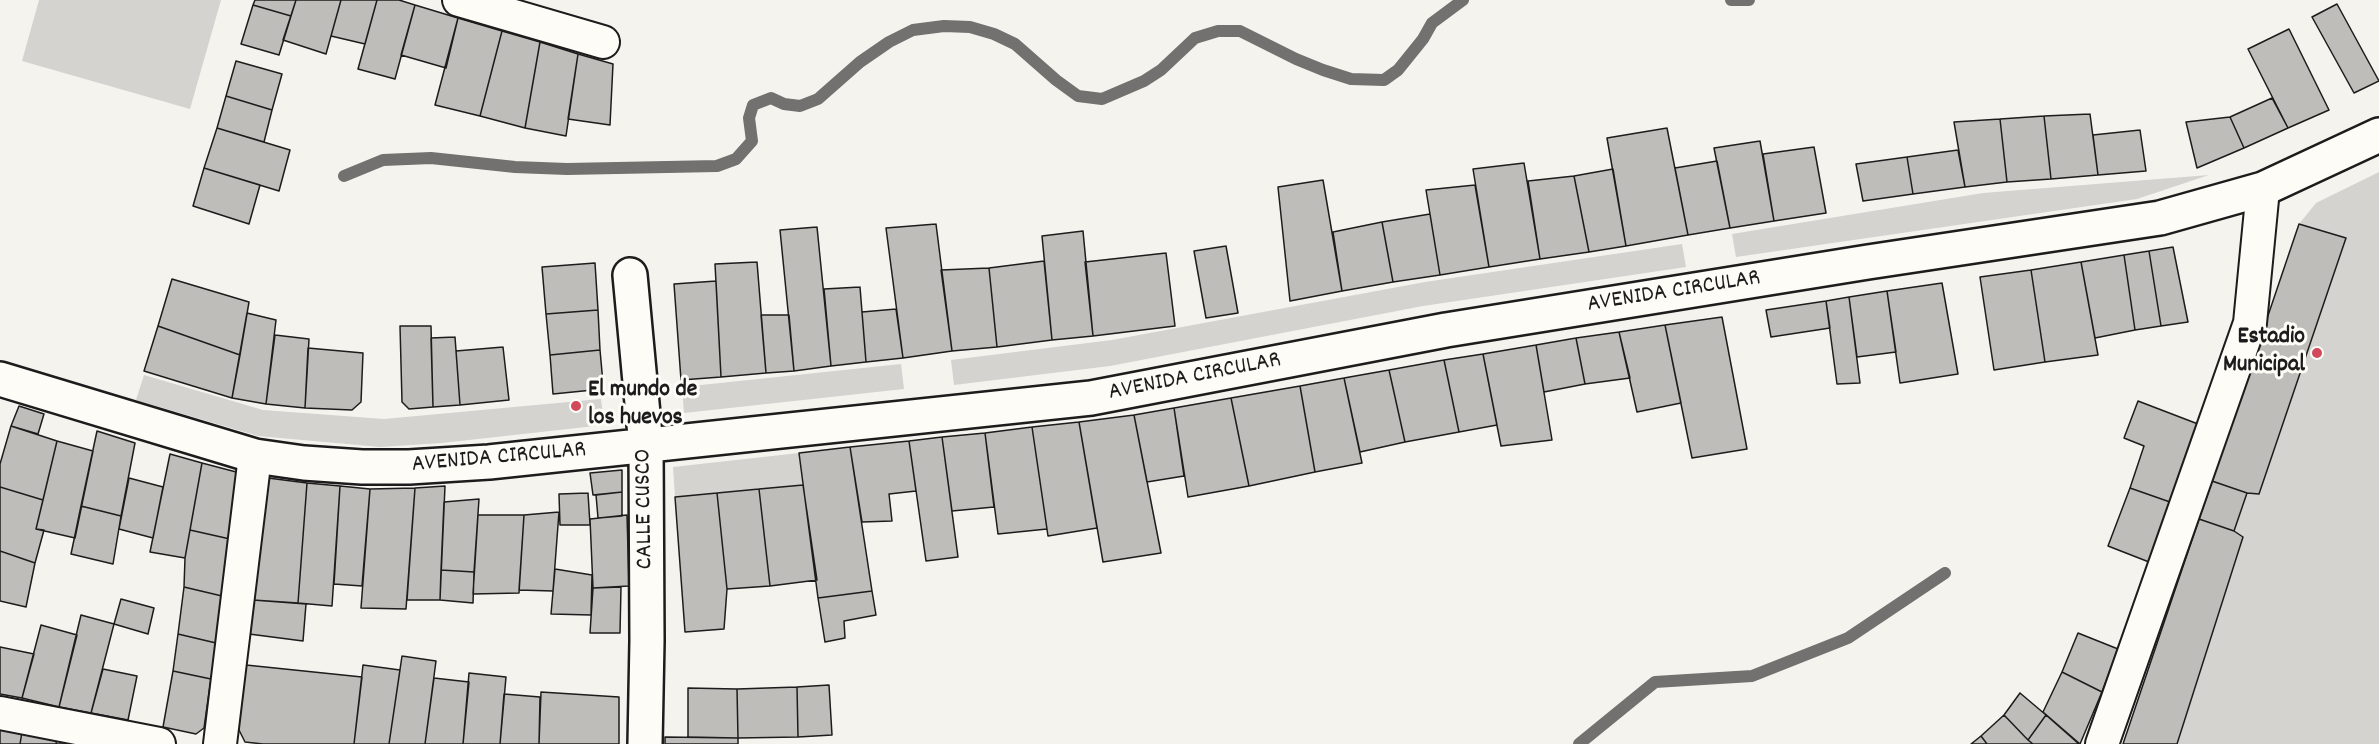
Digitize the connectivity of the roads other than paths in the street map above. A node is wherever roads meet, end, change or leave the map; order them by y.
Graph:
1 (459, 0) edge
2 (603, 42) dead end
3 (2379, 135) edge
4 (2263, 189) junction
5 (630, 275) dead end
6 (0, 379) edge
7 (646, 446) junction
8 (255, 456) junction
9 (0, 713) edge
10 (159, 744) edge
11 (220, 744) edge
12 (645, 744) edge
13 (2102, 744) edge

1 - 2 street
3 - 4 street, AVENIDA CIRCULAR
4 - 7 street, AVENIDA CIRCULAR
4 - 13 street
5 - 7 street, CALLE CUSCO
6 - 8 street, AVENIDA CIRCULAR
7 - 8 street, AVENIDA CIRCULAR
7 - 12 street, CALLE CUSCO
8 - 11 street
9 - 10 street

